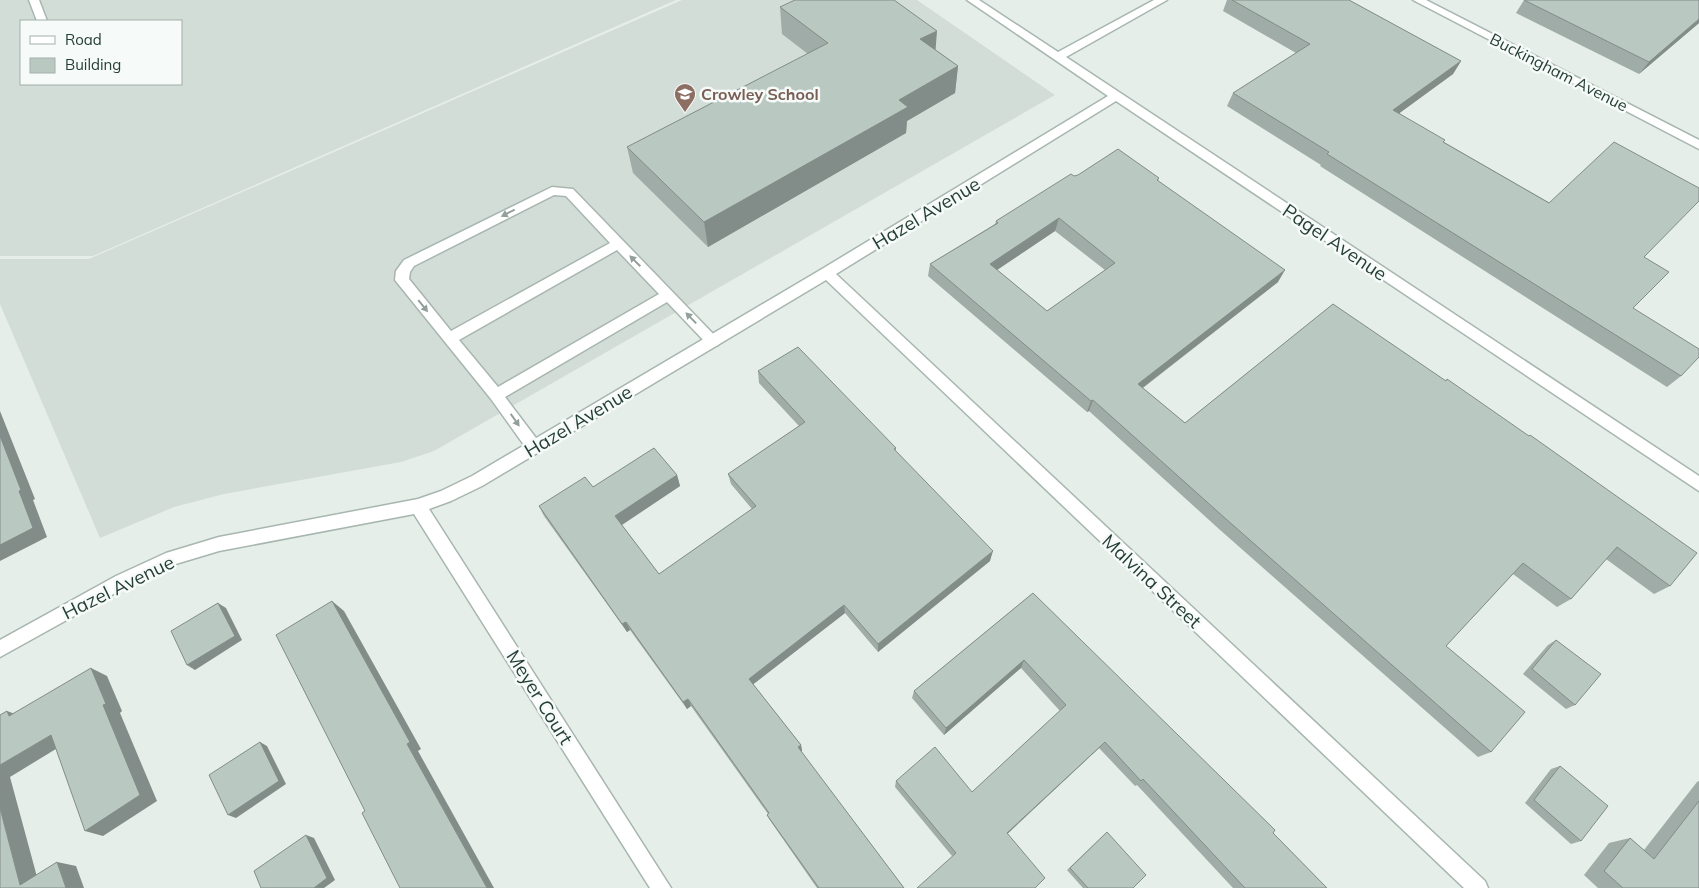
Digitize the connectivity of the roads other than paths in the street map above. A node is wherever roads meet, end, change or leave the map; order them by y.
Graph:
1 (34, 0) edge
2 (972, 0) edge
3 (1162, 0) edge
4 (1418, 0) edge
5 (42, 20) edge
6 (1058, 57) junction
7 (1116, 96) junction
8 (1699, 145) edge
9 (618, 244) junction
10 (827, 273) junction
11 (670, 295) junction
12 (450, 338) junction
13 (713, 341) junction
14 (496, 395) junction
15 (534, 447) junction
16 (1699, 484) edge
17 (418, 506) junction
18 (0, 649) edge
19 (661, 888) edge
20 (1478, 888) edge

1 - 5 street
2 - 6 street, Pagel Avenue
3 - 6 street
4 - 8 street, Buckingham Avenue
6 - 7 street, Pagel Avenue
7 - 10 street, Hazel Avenue
7 - 16 street, Pagel Avenue
11 -> 9 street
9 - 12 street
9 -> 12 street
10 - 13 street, Hazel Avenue
10 - 20 street, Malvina Street
13 -> 11 street
11 - 14 street
12 - 14 street
13 - 15 street, Hazel Avenue
14 -> 15 street
15 - 17 street, Hazel Avenue
17 - 18 street, Hazel Avenue
17 - 19 street, Meyer Court

